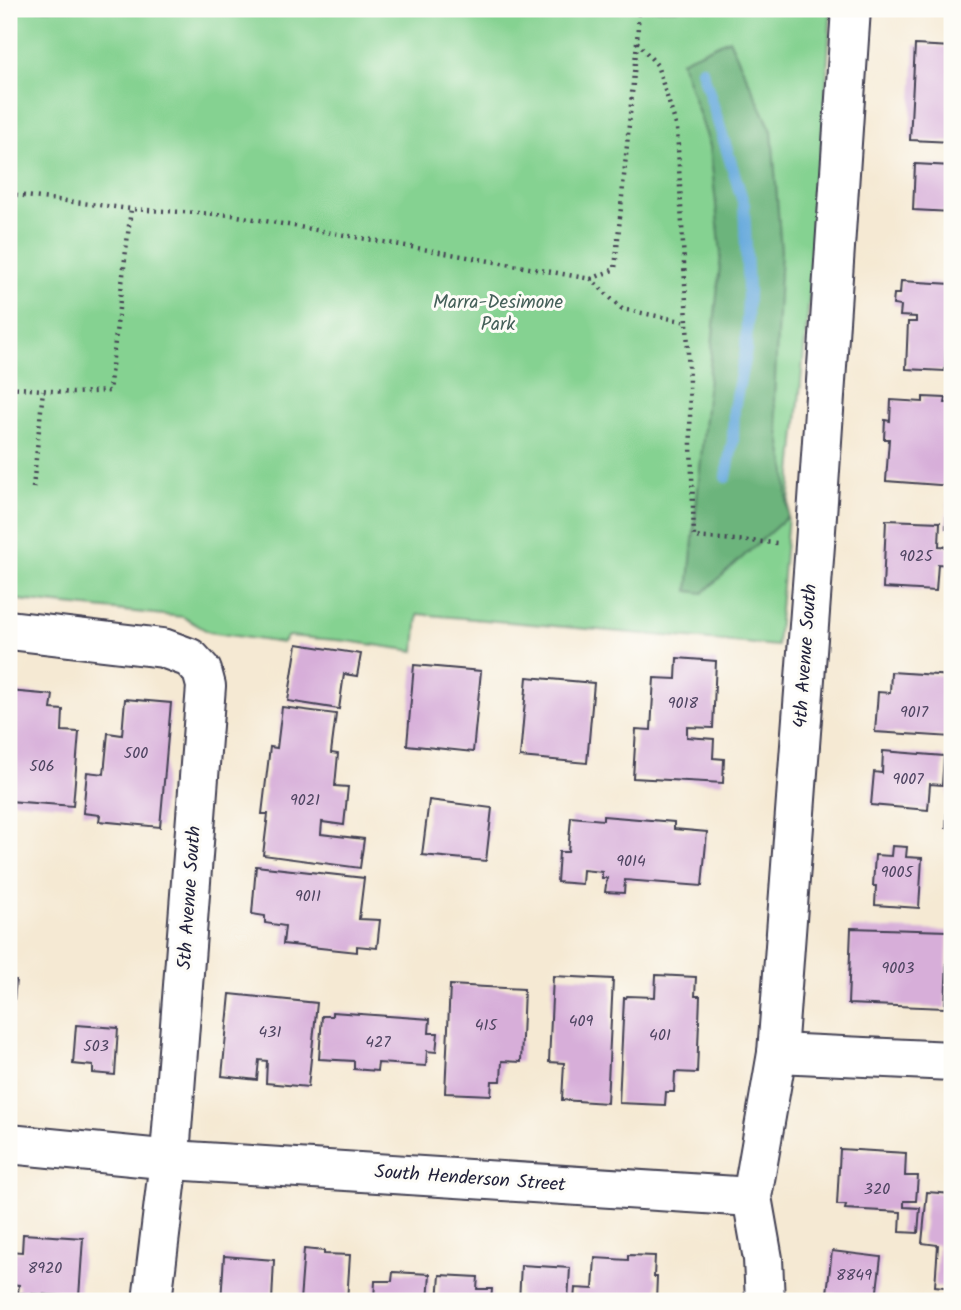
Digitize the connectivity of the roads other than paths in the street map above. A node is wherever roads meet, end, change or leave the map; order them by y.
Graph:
1 (851, 9) edge
2 (9, 630) edge
3 (777, 1053) junction
4 (952, 1061) edge
5 (9, 1144) edge
6 (170, 1159) junction
7 (752, 1197) junction
8 (152, 1301) edge
9 (765, 1301) edge

1 - 3 street, 4th Avenue South
2 - 6 street, 5th Avenue South
3 - 4 street
3 - 7 street, 4th Avenue South
5 - 6 street, South Henderson Street
6 - 7 street, South Henderson Street
6 - 8 street, 5th Avenue South
7 - 9 street, 4th Avenue South

